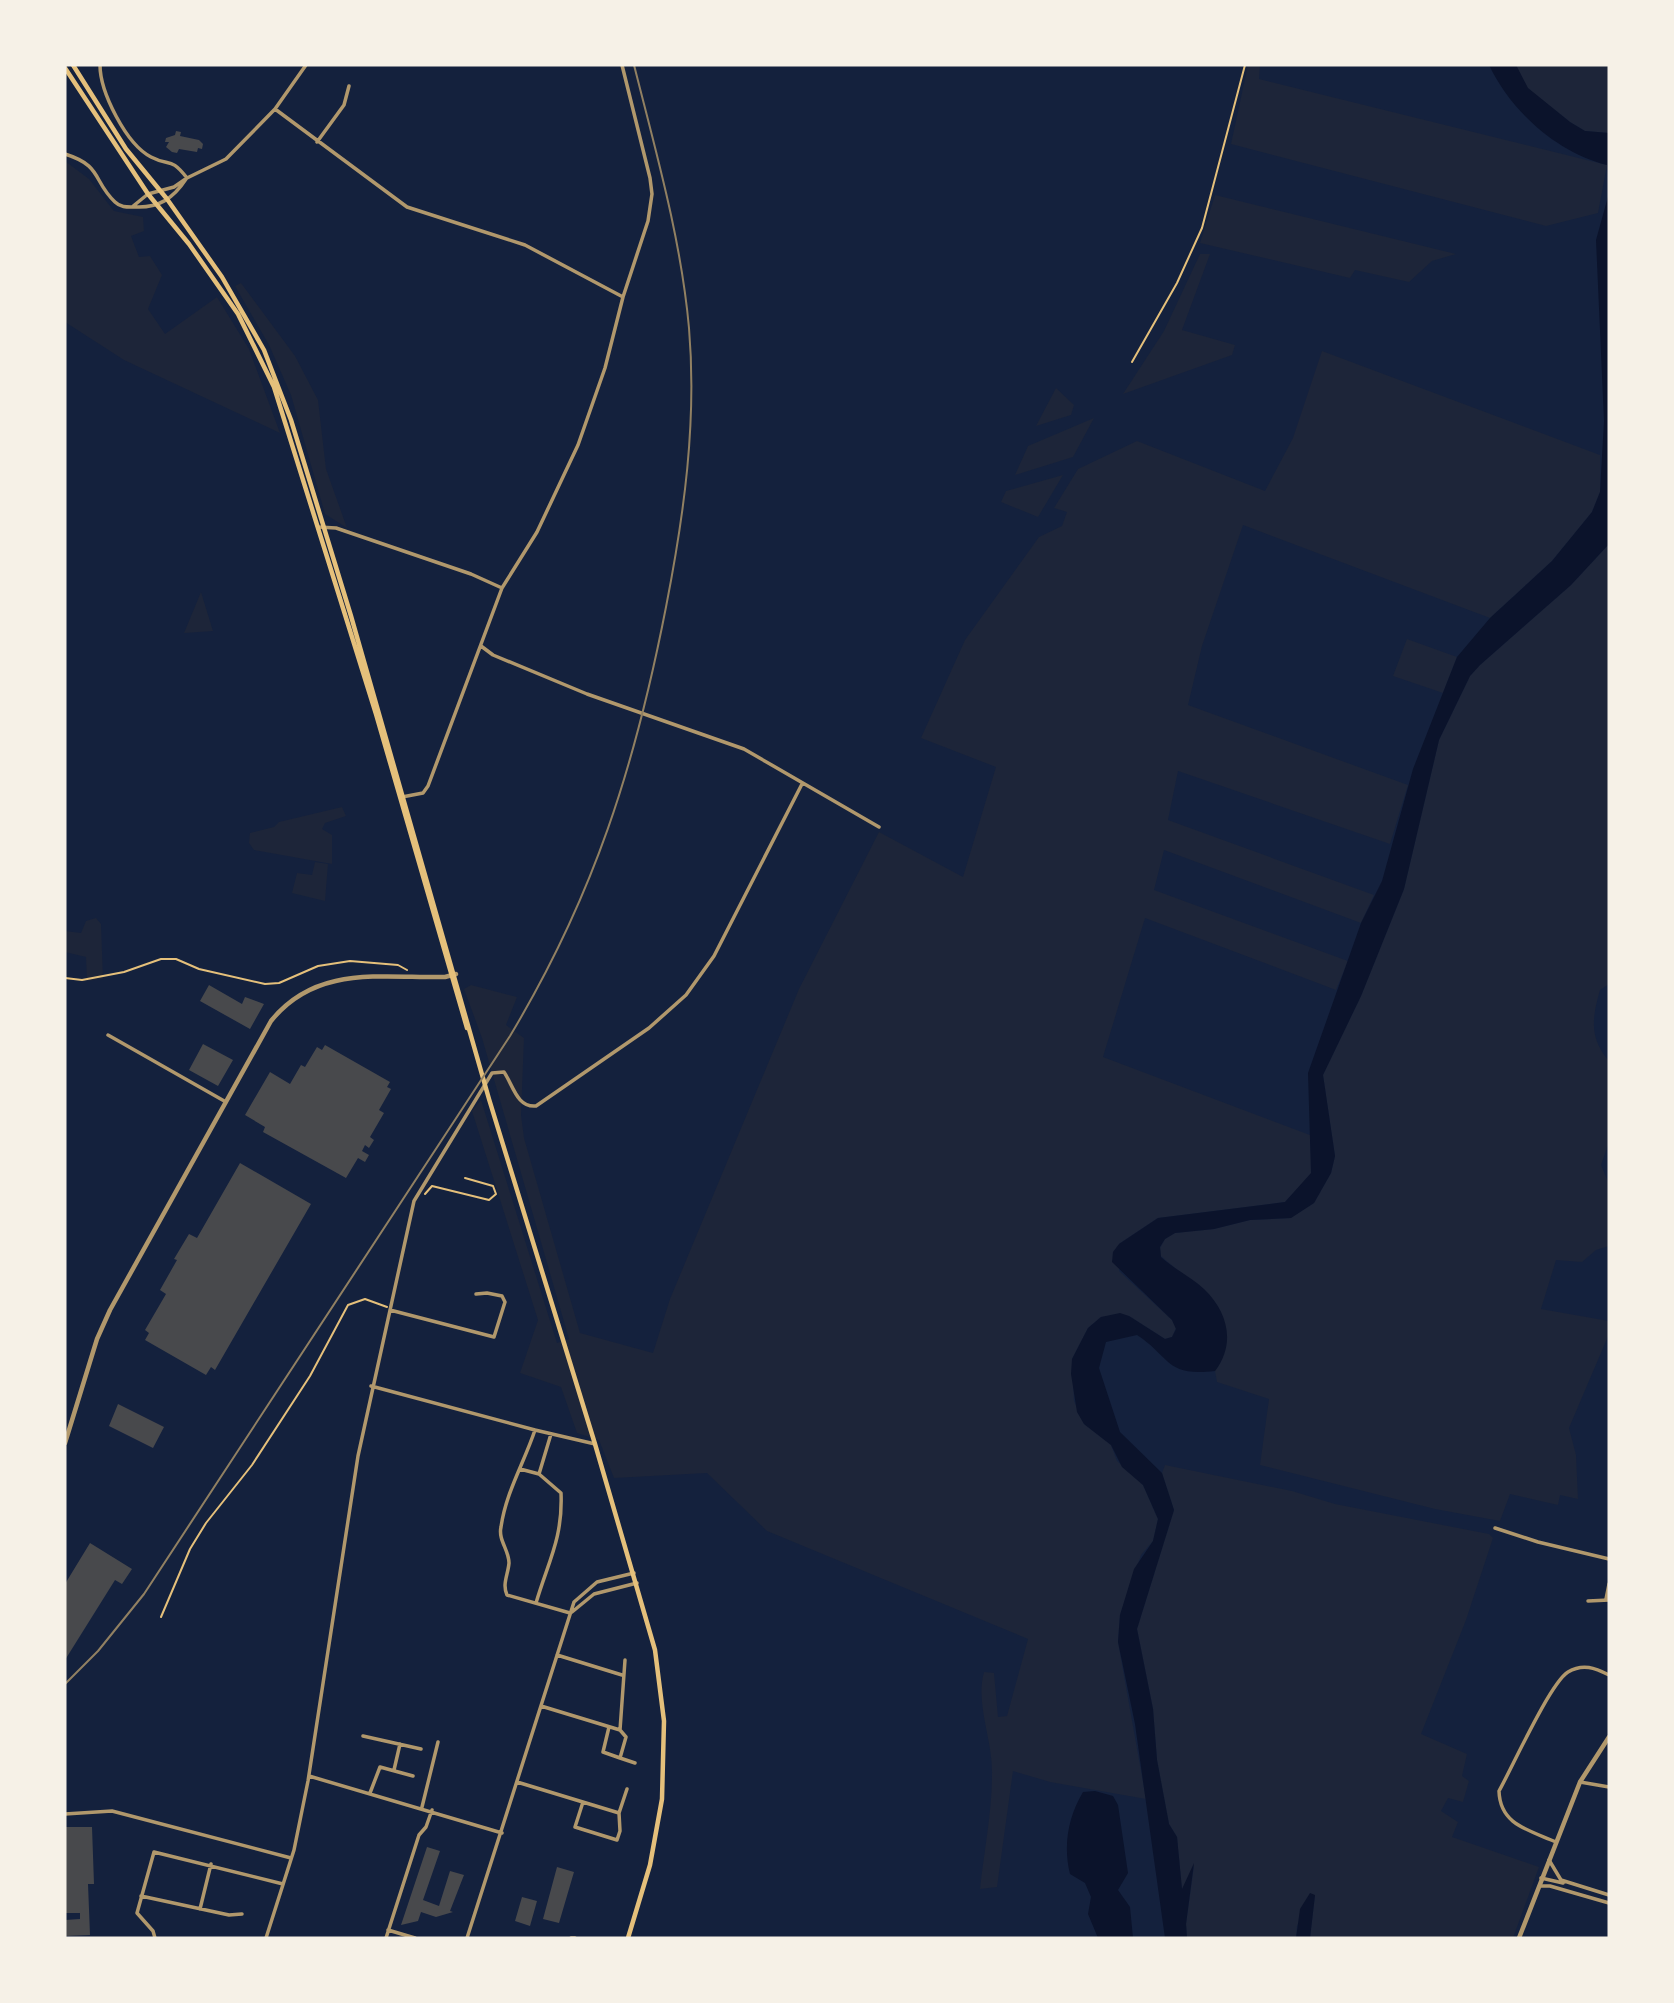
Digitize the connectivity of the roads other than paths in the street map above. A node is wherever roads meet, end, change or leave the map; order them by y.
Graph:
1 (73, 65) edge
2 (100, 65) edge
3 (306, 65) edge
4 (622, 65) edge
5 (65, 68) edge
6 (349, 86) dead end
7 (275, 109) junction
8 (317, 142) junction
9 (65, 154) edge
10 (187, 178) junction
11 (159, 190) junction
12 (148, 194) junction
13 (167, 200) junction
14 (157, 206) junction
15 (132, 207) junction
16 (623, 297) junction
17 (240, 312) junction
18 (321, 526) junction
19 (502, 588) junction
20 (481, 646) junction
21 (802, 784) junction
22 (402, 797) junction
23 (879, 827) dead end
24 (453, 974) junction
25 (108, 1035) dead end
26 (226, 1102) junction
27 (476, 1294) dead end
28 (390, 1310) junction
29 (372, 1386) junction
30 (535, 1430) junction
31 (551, 1434) junction
32 (65, 1443) edge
33 (595, 1444) junction
34 (520, 1469) junction
35 (539, 1474) junction
36 (1495, 1528) dead end
37 (1609, 1559) edge
38 (634, 1573) junction
39 (637, 1583) junction
40 (1609, 1584) edge
41 (1607, 1600) edge
42 (1588, 1601) dead end
43 (536, 1603) junction
44 (570, 1613) junction
45 (557, 1655) junction
46 (625, 1660) dead end
47 (622, 1675) junction
48 (1609, 1675) edge
49 (541, 1706) junction
50 (609, 1727) junction
51 (620, 1730) junction
52 (363, 1736) dead end
53 (1609, 1737) edge
54 (438, 1742) dead end
55 (400, 1744) junction
56 (421, 1749) dead end
57 (620, 1758) junction
58 (635, 1763) dead end
59 (394, 1770) junction
60 (309, 1776) junction
61 (413, 1776) dead end
62 (517, 1782) junction
63 (1580, 1782) junction
64 (1609, 1787) edge
65 (627, 1789) dead end
66 (370, 1793) junction
67 (583, 1802) junction
68 (422, 1807) junction
69 (432, 1810) junction
70 (620, 1813) junction
71 (65, 1814) edge
72 (502, 1832) junction
73 (1556, 1842) junction
74 (291, 1858) junction
75 (1549, 1860) junction
76 (211, 1864) junction
77 (1541, 1878) junction
78 (283, 1884) junction
79 (1569, 1884) junction
80 (1538, 1886) junction
81 (1609, 1895) edge
82 (141, 1896) junction
83 (1609, 1903) edge
84 (200, 1909) junction
85 (242, 1914) dead end
86 (388, 1930) junction
87 (155, 1938) edge
88 (266, 1938) edge
89 (386, 1938) edge
90 (415, 1938) edge
91 (467, 1938) edge
92 (628, 1938) edge
93 (1519, 1938) edge

1 - 11 main road
2 - 10 street
3 - 7 street
4 - 16 street
5 - 12 main road
6 - 8 street
7 - 8 street
7 - 10 street
8 - 16 street
9 - 15 street
10 - 11 street
10 - 13 street
11 - 12 street
11 - 13 main road
12 - 14 main road
12 - 15 street
13 - 14 street
13 - 17 main road
14 - 15 street
14 - 17 main road
16 - 19 street
17 - 18 main road
18 - 19 street
18 - 22 main road
19 - 20 street
20 - 21 street
20 - 22 street
21 - 23 street
21 - 28 street
22 - 24 main road
24 - 26 street
24 - 33 main road
25 - 26 street
26 - 32 street
27 - 28 street
28 - 29 street
29 - 30 street
29 - 60 street
30 - 31 street
30 - 34 street
31 - 33 street
31 - 35 street
33 - 38 main road
34 - 35 street
34 - 43 street
35 - 43 street
36 - 37 street
38 - 39 main road
38 - 44 street
39 - 44 street
39 - 92 main road
40 - 41 street
41 - 42 street
43 - 44 street
44 - 45 street
45 - 47 street
45 - 49 street
46 - 47 street
47 - 51 street
48 - 73 street
49 - 50 street
49 - 62 street
50 - 51 street
50 - 57 street
51 - 57 street
52 - 55 street
53 - 63 street
54 - 68 street
55 - 56 street
55 - 59 street
57 - 58 street
59 - 61 street
59 - 66 street
60 - 66 street
60 - 74 street
62 - 67 street
62 - 72 street
63 - 64 street
63 - 73 street
65 - 70 street
66 - 68 street
67 - 70 street
67 - 70 street
68 - 69 street
69 - 72 street
69 - 86 street
71 - 74 street
72 - 91 street
73 - 75 street
74 - 78 street
75 - 77 street
75 - 79 street
76 - 78 street
76 - 82 street
76 - 84 street
77 - 79 street
77 - 80 street
78 - 88 street
79 - 81 street
80 - 83 street
80 - 93 street
82 - 84 street
82 - 87 street
84 - 85 street
86 - 89 street
86 - 90 street

